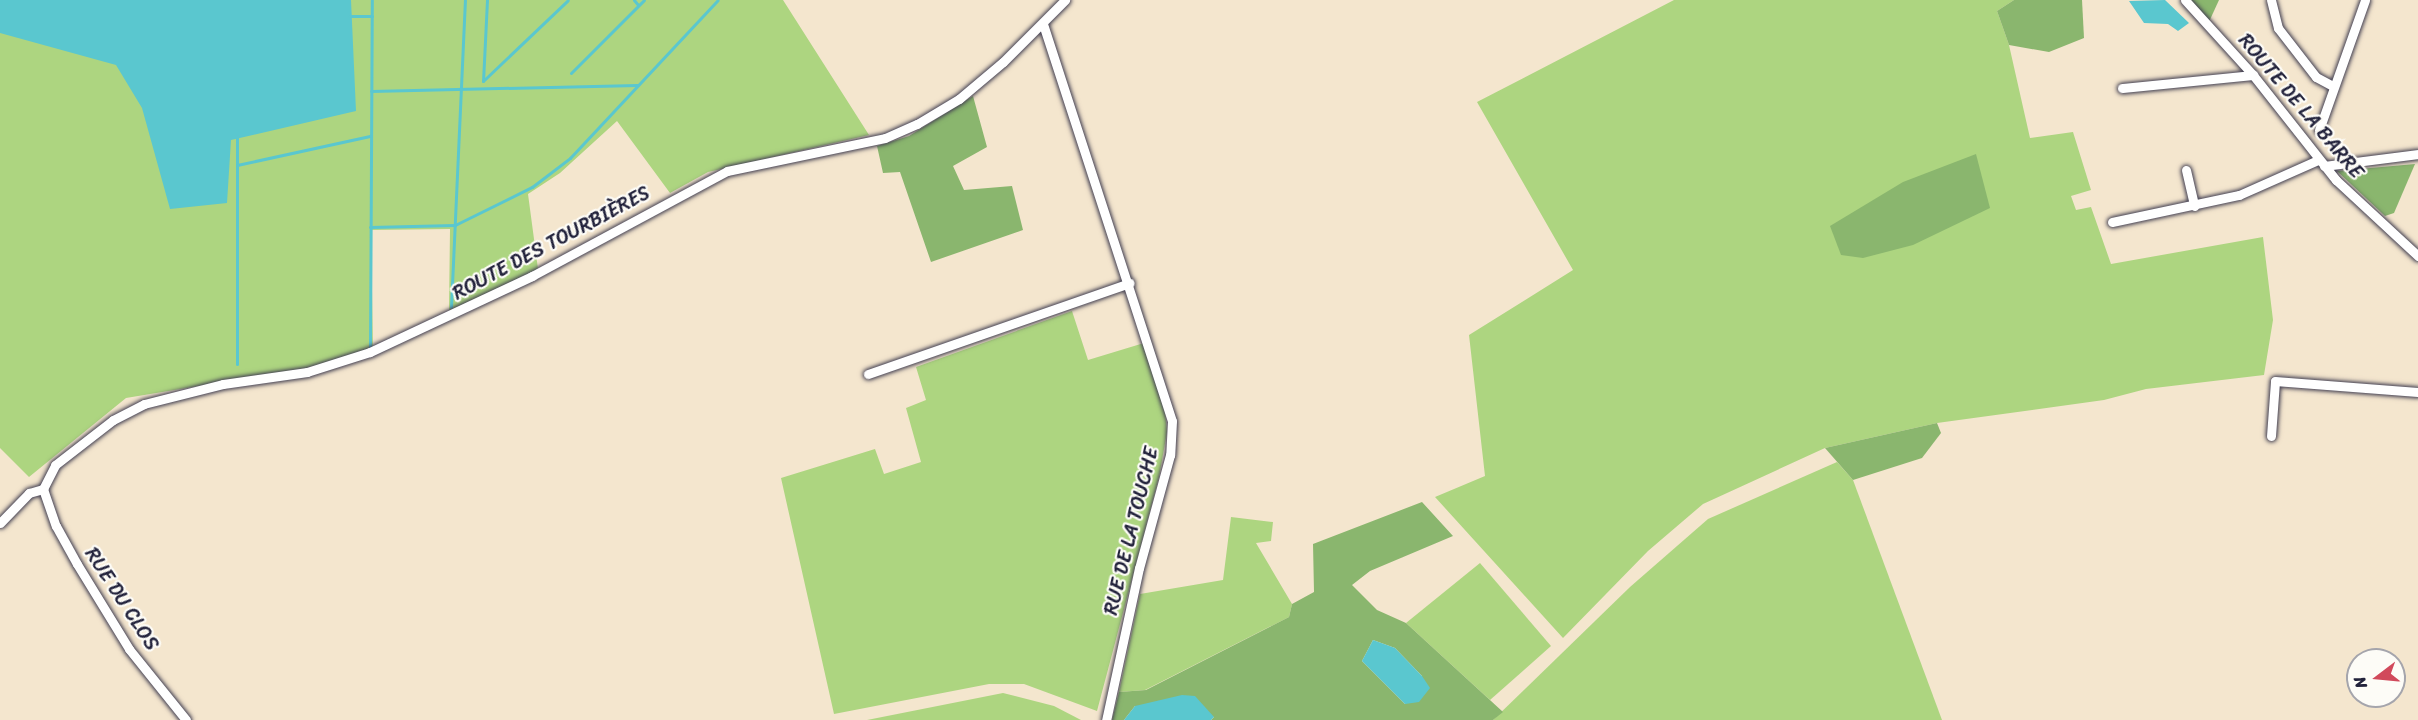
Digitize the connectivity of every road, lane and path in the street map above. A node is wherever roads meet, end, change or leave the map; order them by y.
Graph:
1 (1065, 0) edge
2 (2185, 0) edge
3 (2271, 0) edge
4 (2365, 0) edge
5 (1042, 24) junction
6 (2253, 75) junction
7 (2333, 86) junction
8 (2121, 87) dead end
9 (2319, 130) dead end
10 (2418, 154) edge
11 (2321, 163) junction
12 (2186, 170) dead end
13 (2194, 206) junction
14 (2112, 222) dead end
15 (2418, 256) edge
16 (1130, 283) junction
17 (868, 374) dead end
18 (2418, 392) edge
19 (2271, 436) dead end
20 (43, 489) junction
21 (0, 523) edge
22 (186, 720) edge
23 (1106, 720) edge

1 - 5 street, ROUTE DES TOURBIÈRES
2 - 6 street, ROUTE DE LA BARRE
3 - 7 street
4 - 7 street
5 - 16 street, RUE DE LA TOUCHE
5 - 20 street, ROUTE DES TOURBIÈRES
6 - 8 street
6 - 11 street, ROUTE DE LA BARRE
7 - 9 street
10 - 11 street
11 - 13 street
11 - 15 street, ROUTE DE LA BARRE
12 - 13 street
13 - 14 street
16 - 17 street
16 - 23 street, RUE DE LA TOUCHE
18 - 19 street
20 - 21 street
20 - 22 street, RUE DU CLOS

